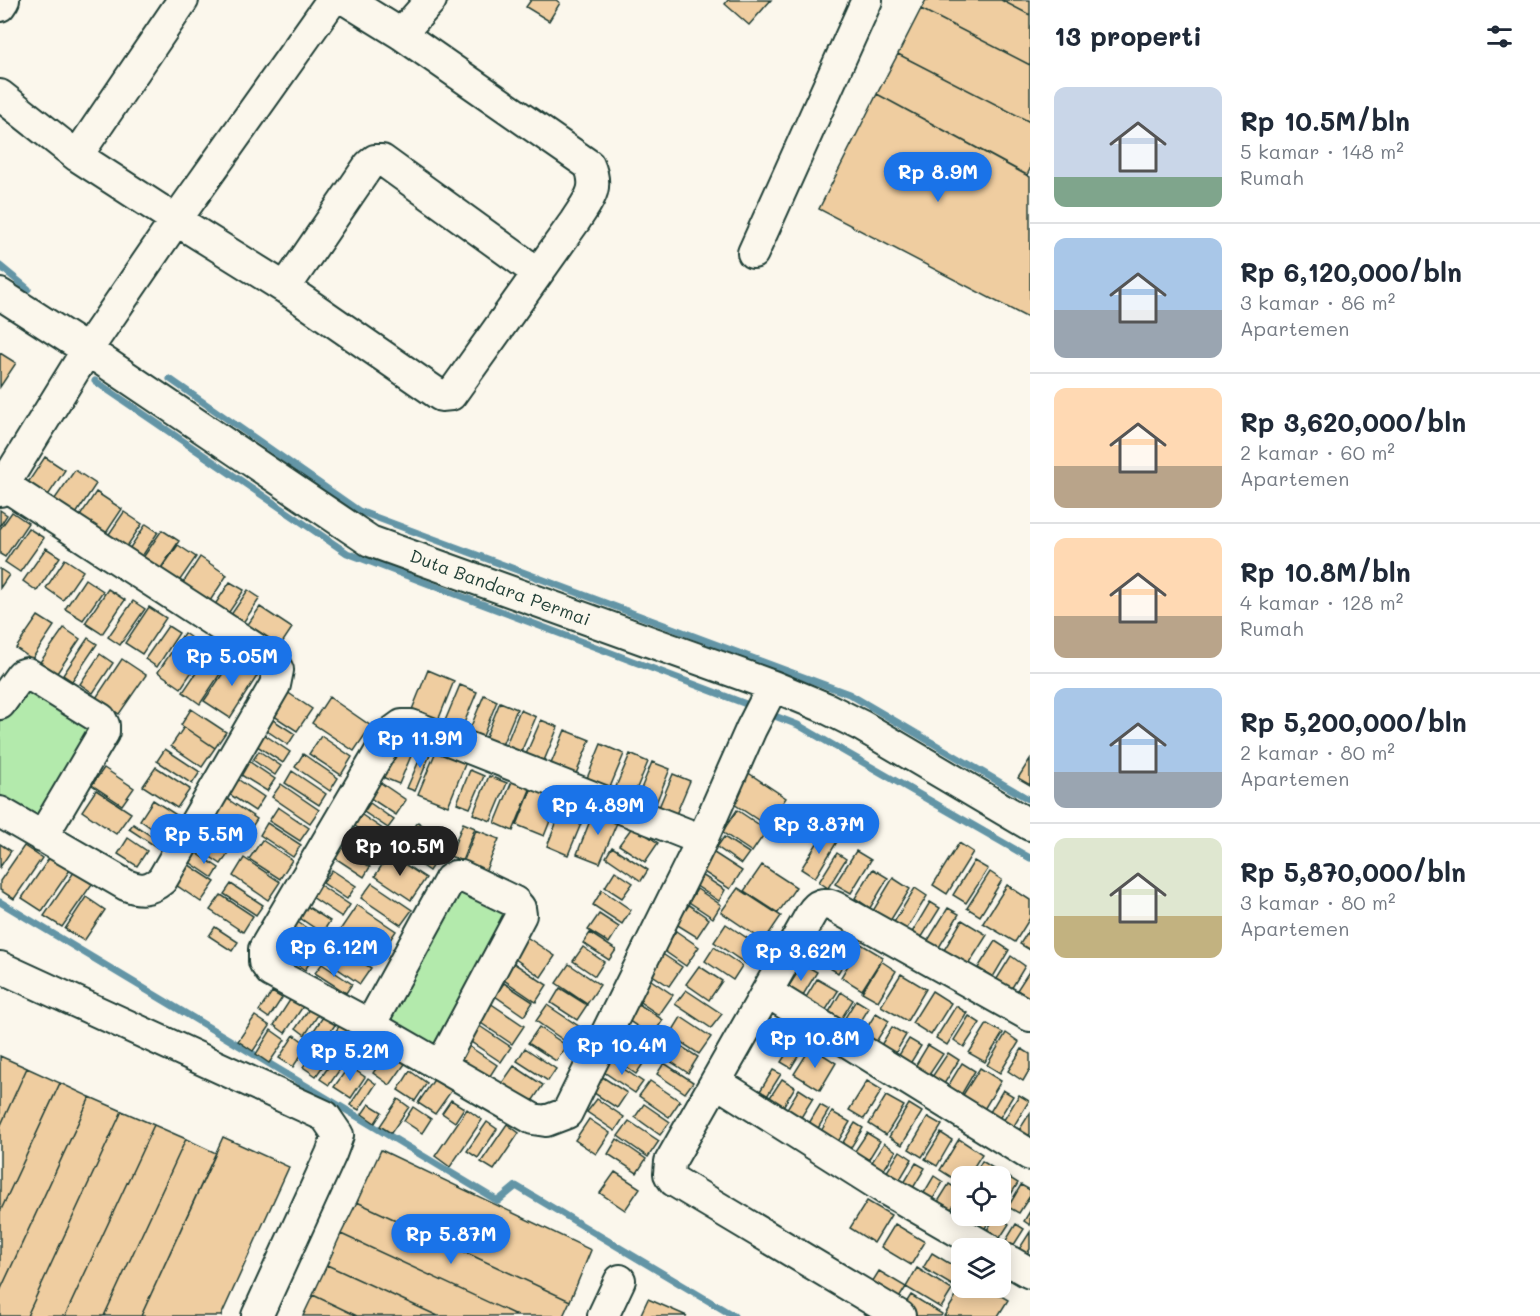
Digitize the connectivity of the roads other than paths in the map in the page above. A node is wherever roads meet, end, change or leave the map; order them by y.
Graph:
1 (4, 0) edge
2 (332, 0) edge
3 (346, 0) edge
4 (431, 0) edge
5 (867, 0) edge
6 (177, 2) edge
7 (0, 6) edge
8 (401, 34) junction
9 (0, 95) edge
10 (77, 156) junction
11 (176, 220) junction
12 (753, 253) dead end
13 (538, 273) junction
14 (285, 288) junction
15 (0, 294) edge
16 (87, 350) junction
17 (2, 488) edge
18 (769, 693) junction
19 (0, 704) edge
20 (0, 812) edge
21 (1030, 825) edge
22 (42, 837) junction
23 (702, 840) junction
24 (0, 967) edge
25 (767, 992) junction
26 (1030, 1016) edge
27 (370, 1025) junction
28 (441, 1065) junction
29 (716, 1082) junction
30 (1030, 1155) edge
31 (970, 1238) edge
32 (1011, 1262) edge
33 (1030, 1273) edge
34 (620, 1280) dead end
35 (257, 1316) edge
36 (603, 1316) edge
37 (900, 1316) edge

1 - 7 street
2 - 11 street
3 - 8 street
4 - 8 street
5 - 12 street
6 - 10 street
8 - 13 street
9 - 10 street
10 - 11 street
11 - 14 street
11 - 16 street
13 - 14 street
13 - 14 street
15 - 16 street, Duta Bandara Permai
16 - 17 street
16 - 18 street, Duta Bandara Permai
17 - 22 street
18 - 21 street, Duta Bandara Permai
18 - 23 street
19 - 22 street
20 - 22 street
23 - 27 street
23 - 28 street
24 - 35 street
25 - 26 street
25 - 29 street
25 - 30 street
27 - 28 street
27 - 28 street
29 - 31 street
29 - 37 street
32 - 33 street
34 - 36 street

